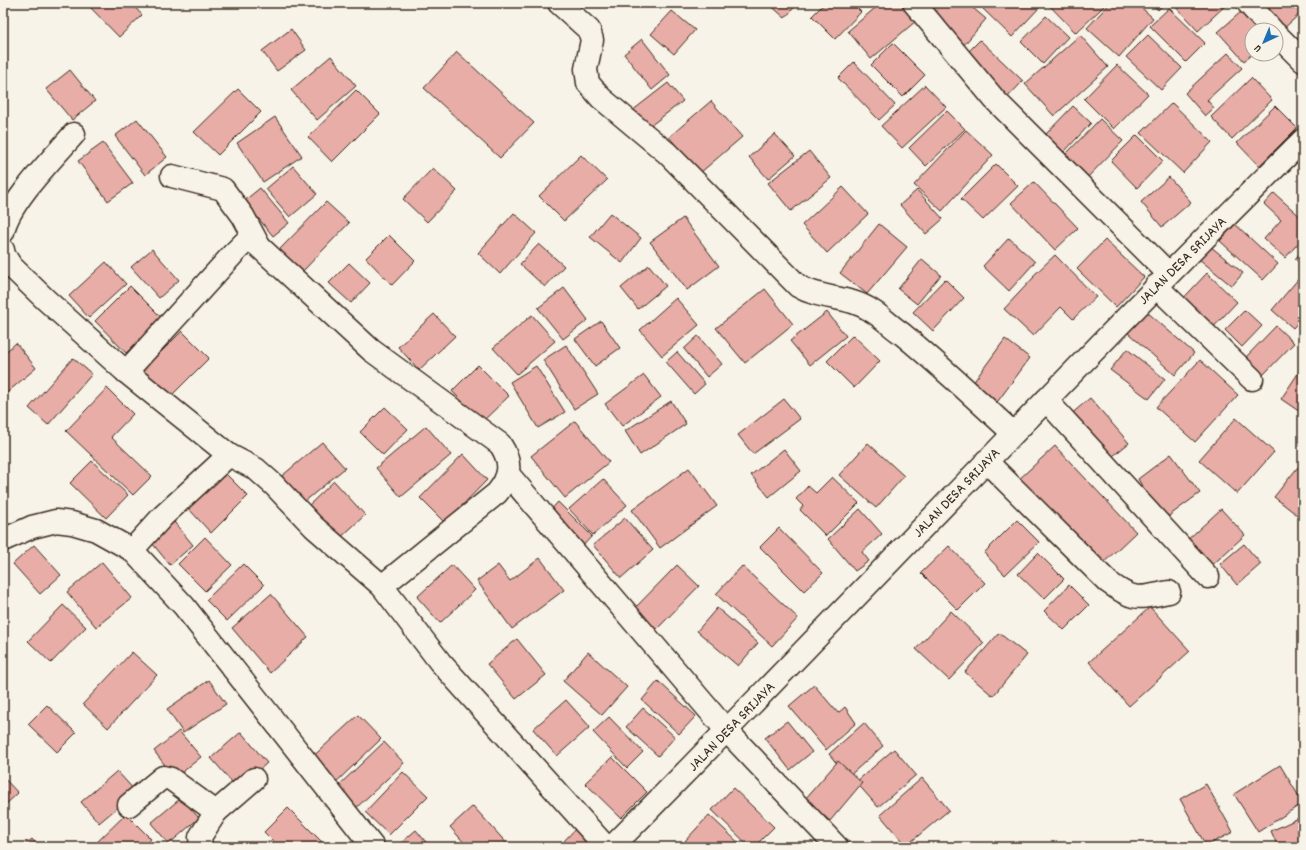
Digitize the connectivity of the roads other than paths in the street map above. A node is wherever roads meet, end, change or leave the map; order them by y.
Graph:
1 (559, 3) edge
2 (914, 3) edge
3 (1248, 3) edge
4 (1265, 22) edge
5 (1284, 42) edge
6 (1303, 61) edge
7 (74, 134) dead end
8 (1303, 140) edge
9 (172, 176) dead end
10 (3, 232) edge
11 (258, 244) junction
12 (3, 250) edge
13 (1162, 279) junction
14 (126, 372) junction
15 (1252, 379) dead end
16 (1046, 400) junction
17 (1013, 433) junction
18 (229, 455) junction
19 (986, 461) junction
20 (508, 474) junction
21 (3, 540) edge
22 (132, 550) junction
23 (1208, 578) dead end
24 (382, 586) junction
25 (1170, 592) dead end
26 (727, 731) junction
27 (254, 778) dead end
28 (129, 805) dead end
29 (216, 812) junction
30 (201, 847) edge
31 (373, 847) edge
32 (606, 847) edge
33 (612, 847) edge
34 (837, 847) edge

1 - 17 street
2 - 13 street
3 - 4 street
5 - 6 street
7 - 10 street
8 - 13 street, JALAN DESA SRIJAYA
9 - 11 street
11 - 14 street
11 - 20 street
12 - 14 street
13 - 15 street
13 - 16 street, JALAN DESA SRIJAYA
14 - 18 street
16 - 17 street, JALAN DESA SRIJAYA
16 - 23 street
17 - 19 street, JALAN DESA SRIJAYA
18 - 22 street
18 - 24 street
19 - 25 street
19 - 26 street, JALAN DESA SRIJAYA
20 - 24 street
20 - 26 street
21 - 22 street
22 - 31 street
24 - 32 street
26 - 33 street, JALAN DESA SRIJAYA
26 - 34 street
27 - 29 street
28 - 29 street
29 - 30 street

